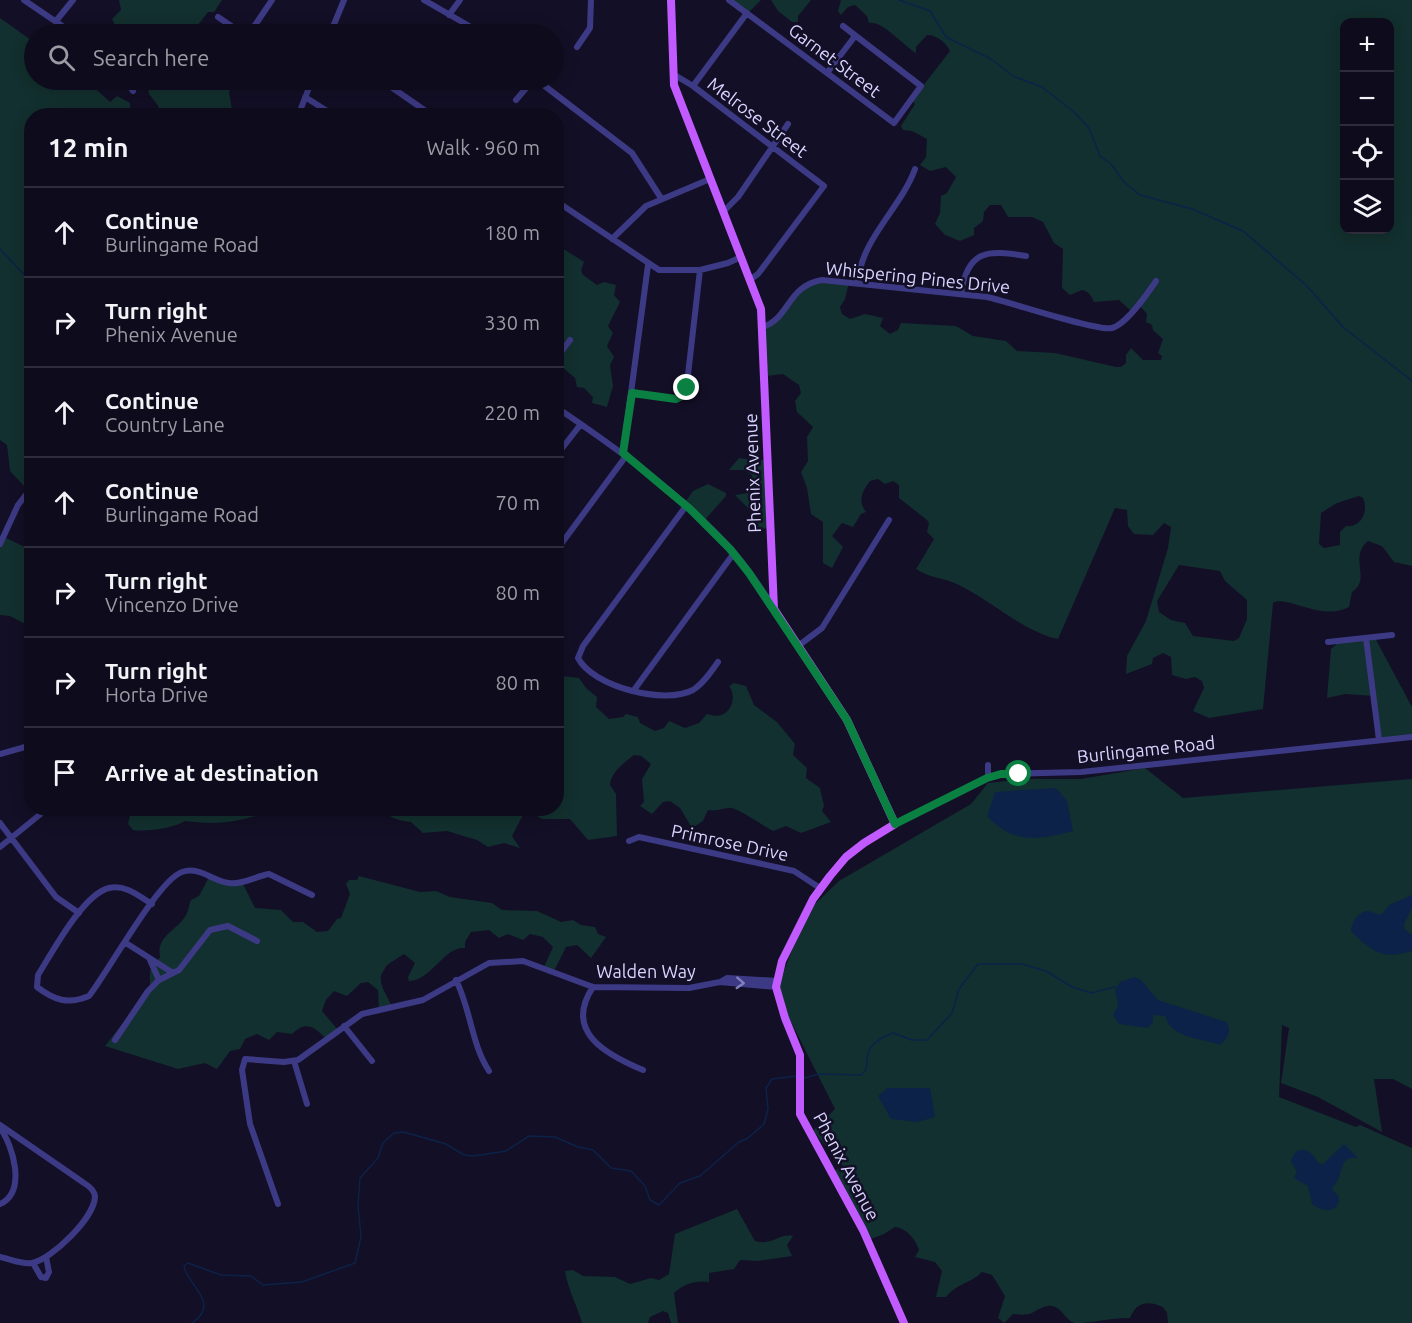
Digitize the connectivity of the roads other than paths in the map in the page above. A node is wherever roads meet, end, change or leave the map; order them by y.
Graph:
1 (24, 0) edge
2 (73, 0) edge
3 (272, 0) edge
4 (344, 0) edge
5 (424, 0) edge
6 (460, 0) edge
7 (591, 0) edge
8 (671, 0) edge
9 (729, 0) edge
10 (747, 13) junction
11 (449, 15) junction
12 (218, 17) dead end
13 (56, 21) junction
14 (60, 24) edge
15 (228, 24) edge
16 (256, 24) edge
17 (334, 24) edge
18 (462, 24) edge
19 (843, 26) dead end
20 (855, 36) junction
21 (577, 47) dead end
22 (827, 73) junction
23 (673, 74) junction
24 (693, 86) junction
25 (308, 90) edge
26 (395, 90) edge
27 (526, 90) edge
28 (548, 90) edge
29 (305, 98) junction
30 (516, 100) dead end
31 (301, 108) edge
32 (322, 108) edge
33 (421, 108) edge
34 (788, 124) dead end
35 (773, 147) junction
36 (915, 169) dead end
37 (710, 179) junction
38 (662, 198) junction
39 (564, 206) edge
40 (723, 212) junction
41 (612, 239) junction
42 (1026, 256) dead end
43 (741, 257) junction
44 (648, 265) junction
45 (700, 270) junction
46 (751, 279) junction
47 (1156, 281) dead end
48 (858, 282) junction
49 (961, 293) junction
50 (762, 323) junction
51 (570, 340) dead end
52 (564, 348) edge
53 (632, 393) junction
54 (564, 412) edge
55 (581, 424) junction
56 (564, 446) edge
57 (625, 455) junction
58 (24, 497) edge
59 (686, 506) junction
60 (889, 520) dead end
61 (564, 540) edge
62 (0, 544) edge
63 (734, 553) junction
64 (774, 609) junction
65 (1392, 635) dead end
66 (1366, 638) junction
67 (1328, 642) dead end
68 (798, 646) junction
69 (718, 662) dead end
70 (634, 690) junction
71 (1412, 737) edge
72 (1379, 740) junction
73 (24, 747) edge
74 (0, 754) edge
75 (988, 765) dead end
76 (987, 778) junction
77 (38, 816) edge
78 (0, 823) edge
79 (895, 824) junction
80 (11, 838) junction
81 (629, 841) dead end
82 (0, 847) edge
83 (820, 888) junction
84 (312, 895) dead end
85 (152, 904) junction
86 (79, 914) junction
87 (257, 941) dead end
88 (126, 943) junction
89 (150, 960) junction
90 (173, 973) junction
91 (159, 980) junction
92 (456, 980) junction
93 (776, 984) junction
94 (593, 987) junction
95 (344, 1026) junction
96 (115, 1040) dead end
97 (294, 1061) junction
98 (372, 1061) dead end
99 (643, 1070) dead end
100 (489, 1071) dead end
101 (307, 1104) dead end
102 (0, 1126) edge
103 (0, 1203) edge
104 (278, 1204) dead end
105 (0, 1257) edge
106 (46, 1257) junction
107 (33, 1263) junction
108 (904, 1323) edge

1 - 13 street
2 - 13 street
3 - 16 street
4 - 17 street
5 - 11 street
6 - 11 street
7 - 21 street
8 - 23 main road, Phenix Avenue
9 - 10 street, Garnet Street
10 - 22 street, Garnet Street
10 - 24 street
11 - 18 street
12 - 15 street
13 - 14 street
19 - 20 street
20 - 22 street
20 - 22 street, Garnet Street
23 - 24 street, Melrose Street
23 - 37 main road, Phenix Avenue
24 - 35 street, Melrose Street
25 - 29 street
26 - 33 street
27 - 30 street
28 - 38 street
29 - 31 street
29 - 32 street
34 - 35 street
35 - 40 street
35 - 46 street, Melrose Street
36 - 48 street
37 - 38 street
37 - 40 main road, Phenix Avenue
38 - 41 street
39 - 41 street
40 - 43 main road, Phenix Avenue
41 - 44 street
42 - 49 street
43 - 45 street
43 - 46 main road, Phenix Avenue
44 - 45 street
44 - 53 street
45 - 53 street
46 - 50 main road, Phenix Avenue
47 - 49 street, Whispering Pines Drive
48 - 49 street, Whispering Pines Drive
48 - 50 street, Whispering Pines Drive
50 - 64 main road, Phenix Avenue
51 - 52 street
53 - 57 street
54 - 55 street
55 - 56 street
55 - 57 street
57 - 59 street
57 - 61 street
58 - 62 street
59 - 63 street
59 - 70 street
60 - 68 street
63 - 64 street
63 - 70 street
64 - 68 main road
65 - 66 street
66 - 67 street
66 - 72 street
68 - 79 main road
69 - 70 street
71 - 72 street, Burlingame Road
72 - 76 street, Burlingame Road
73 - 74 street
75 - 76 street
76 - 79 street, Burlingame Road
77 - 80 street
78 - 80 street
79 - 83 main road
80 - 82 street
80 - 86 street
81 - 83 street, Primrose Drive
83 - 93 main road
84 - 85 street
85 - 86 street
85 - 88 street
86 - 88 street
87 - 90 street
88 - 89 street
89 - 90 street
89 - 91 street
90 - 91 street
91 - 96 street
92 - 94 street, Walden Way
92 - 95 street, Walden Way
92 - 100 street
93 - 94 street, Walden Way
93 - 108 main road, Phenix Avenue
94 - 99 street
95 - 97 street, Walden Way
95 - 98 street
97 - 101 street
97 - 104 street
102 - 103 street
102 - 106 street
105 - 107 street
106 - 107 street
106 - 107 street

